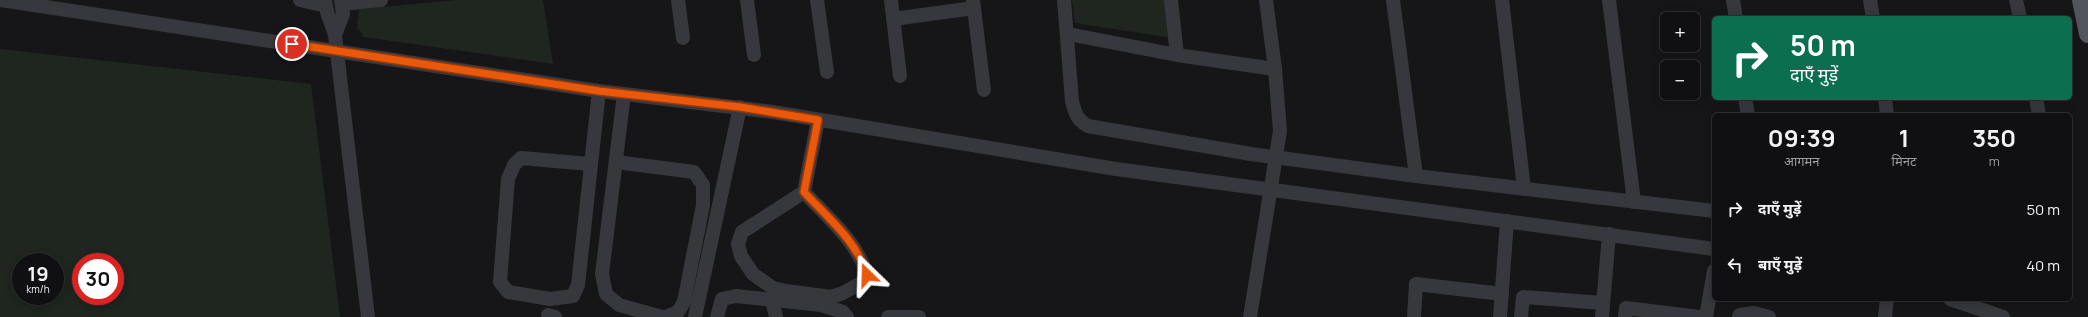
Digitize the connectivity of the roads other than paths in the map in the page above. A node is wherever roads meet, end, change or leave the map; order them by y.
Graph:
1 (0, 0) edge
2 (300, 0) edge
3 (380, 0) edge
4 (678, 0) edge
5 (747, 0) edge
6 (817, 0) edge
7 (891, 0) edge
8 (1064, 0) edge
9 (1171, 0) edge
10 (1266, 0) edge
11 (1393, 0) edge
12 (1502, 0) edge
13 (1609, 0) edge
14 (1733, 0) edge
15 (1870, 0) edge
16 (2016, 0) edge
17 (341, 2) edge
18 (325, 3) edge
19 (974, 4) edge
20 (2084, 5) edge
21 (1736, 16) edge
22 (1873, 16) edge
23 (2020, 16) edge
24 (893, 19) junction
25 (1068, 34) junction
26 (2088, 34) edge
27 (335, 35) junction
28 (683, 38) dead end
29 (337, 51) junction
30 (754, 55) dead end
31 (1177, 56) junction
32 (1275, 69) junction
33 (827, 72) dead end
34 (900, 76) dead end
35 (984, 90) dead end
36 (599, 91) junction
37 (624, 94) junction
38 (1745, 100) edge
39 (1885, 100) edge
40 (2036, 100) edge
41 (740, 107) junction
42 (1748, 113) edge
43 (1887, 113) edge
44 (2039, 113) edge
45 (818, 120) junction
46 (1276, 157) junction
47 (616, 162) junction
48 (590, 164) junction
49 (1416, 176) junction
50 (1524, 189) junction
51 (1270, 191) junction
52 (804, 192) junction
53 (1634, 202) junction
54 (1712, 211) edge
55 (1507, 221) junction
56 (1609, 234) junction
57 (1712, 249) edge
58 (1712, 282) edge
59 (1502, 294) junction
60 (772, 300) junction
61 (1887, 301) edge
62 (1956, 301) edge
63 (1603, 303) junction
64 (368, 317) edge
65 (662, 317) edge
66 (665, 317) edge
67 (695, 317) edge
68 (716, 317) edge
69 (776, 317) edge
70 (847, 317) edge
71 (888, 317) edge
72 (919, 317) edge
73 (1250, 317) edge
74 (1414, 317) edge
75 (1500, 317) edge
76 (1521, 317) edge
77 (1602, 317) edge
78 (1625, 317) edge
79 (1698, 317) edge
80 (1706, 317) edge
81 (1739, 317) edge
82 (1769, 317) edge
83 (1885, 317) edge
84 (2003, 317) edge

1 - 29 street
2 - 18 street
3 - 17 street
4 - 28 street
5 - 30 street
6 - 33 street
7 - 24 street
8 - 25 street
9 - 31 street
10 - 32 street
11 - 49 street
12 - 50 street
13 - 53 street
14 - 21 street
15 - 22 street
16 - 23 street
17 - 27 street
18 - 27 street
19 - 24 street
19 - 35 street
20 - 26 main road
24 - 34 street
25 - 31 street
25 - 46 street
27 - 29 street
29 - 36 street
29 - 64 street
31 - 32 street
32 - 46 street
36 - 37 street
36 - 48 street
37 - 41 street
37 - 47 street
38 - 42 street
39 - 43 street
40 - 44 street
41 - 45 street
41 - 67 street
45 - 51 street
45 - 52 street
46 - 49 street
46 - 51 street
47 - 65 street
47 - 66 street
48 - 48 street
49 - 50 street
50 - 53 street
51 - 55 street
51 - 73 street
52 - 52 street
53 - 54 street
55 - 56 street
55 - 59 street
56 - 57 street
56 - 63 street
58 - 80 street
59 - 74 street
59 - 75 street
60 - 68 street
60 - 69 street
60 - 70 street
61 - 83 street
62 - 84 street
63 - 76 street
63 - 77 street
71 - 72 street
78 - 79 street
81 - 82 street

